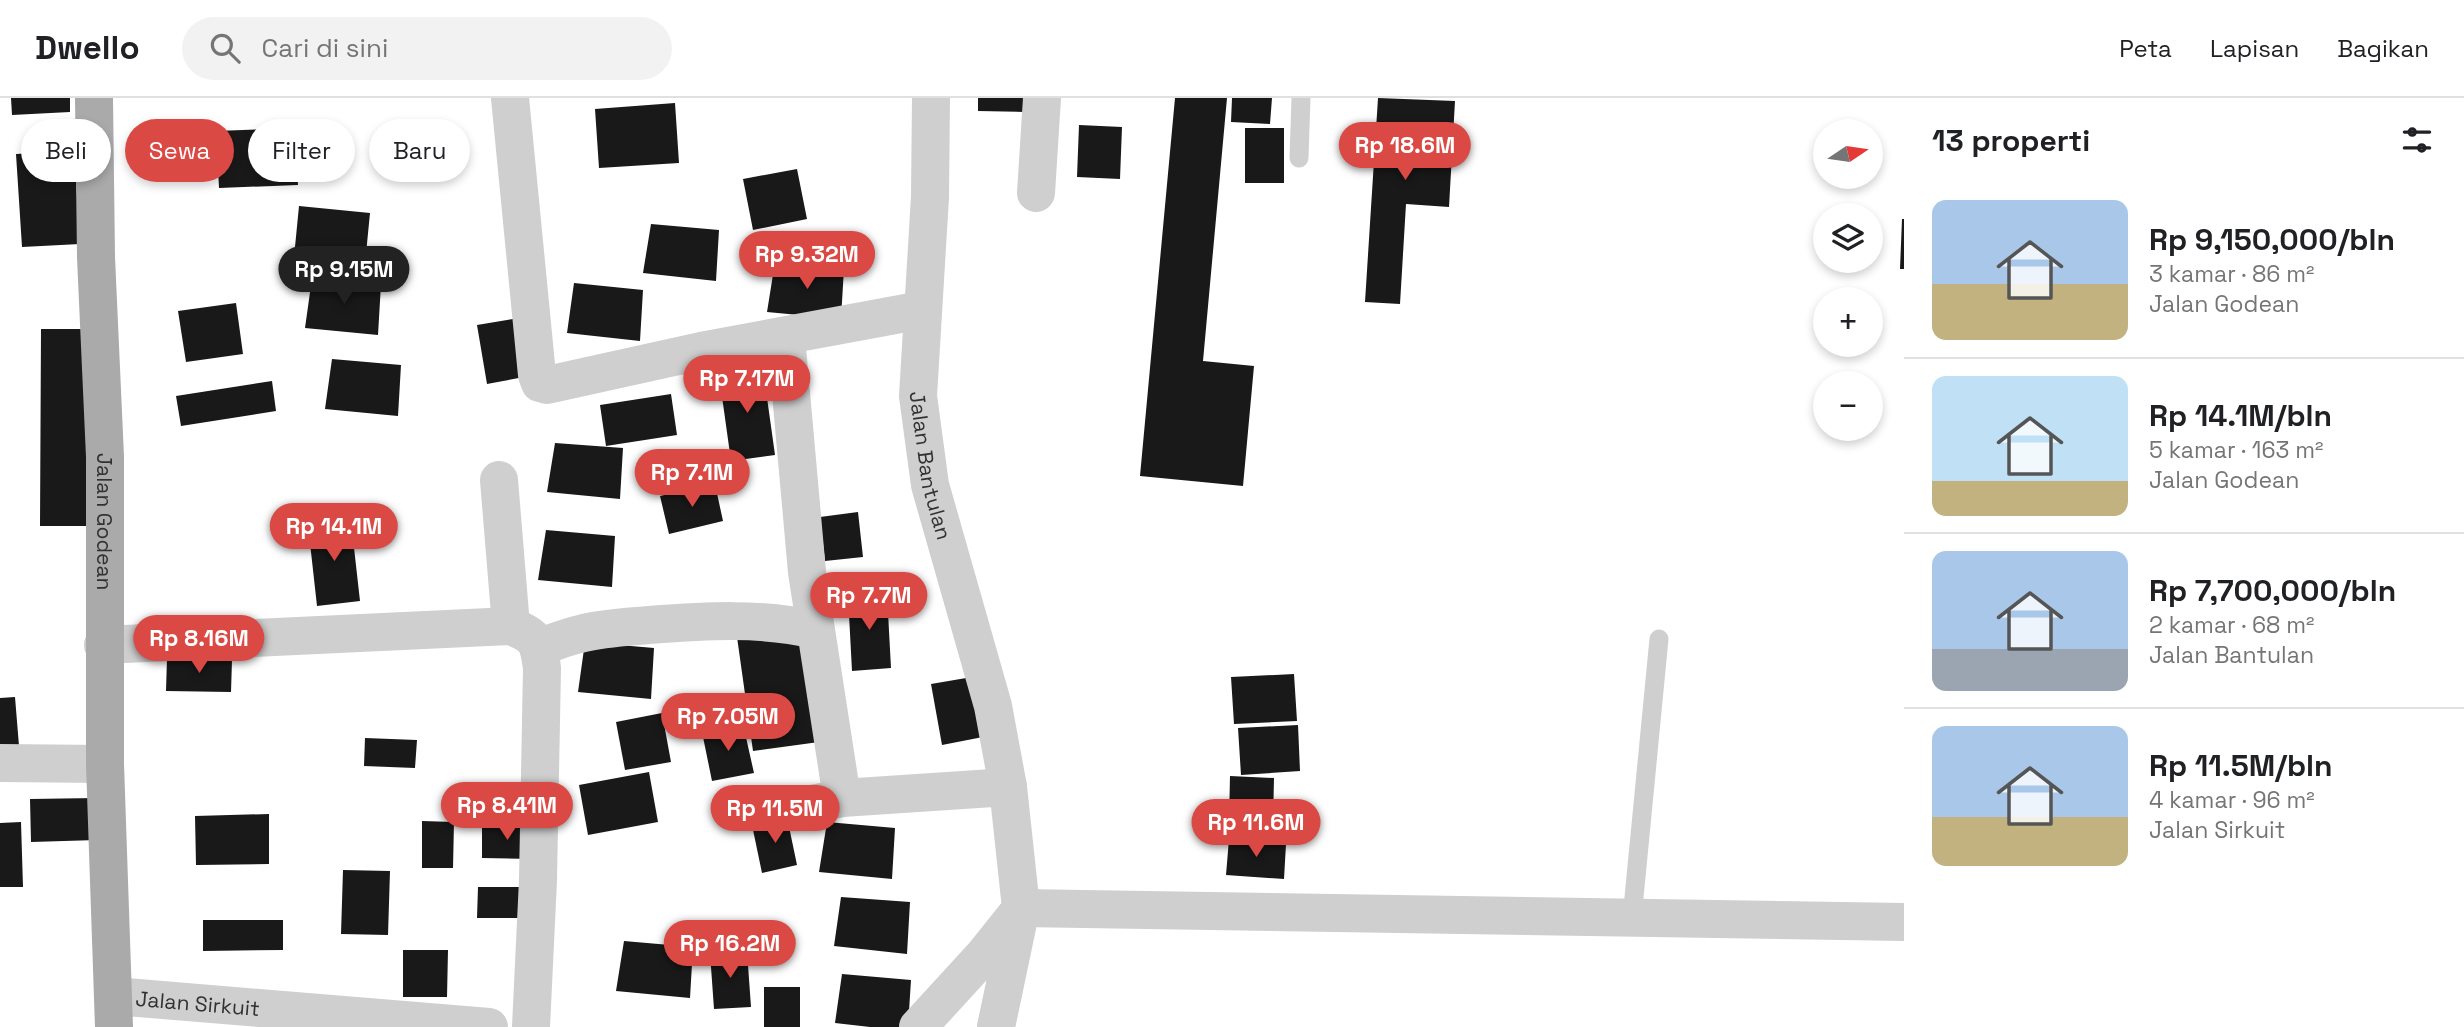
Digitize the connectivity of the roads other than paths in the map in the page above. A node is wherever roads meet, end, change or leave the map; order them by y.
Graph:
1 (94, 98) edge
2 (510, 98) edge
3 (931, 98) edge
4 (1042, 98) edge
5 (1301, 98) edge
6 (1299, 158) dead end
7 (1035, 193) dead end
8 (922, 310) junction
9 (786, 337) junction
10 (499, 480) dead end
11 (815, 630) junction
12 (525, 636) junction
13 (1658, 639) dead end
14 (103, 645) junction
15 (0, 764) edge
16 (105, 764) junction
17 (1007, 787) junction
18 (842, 798) junction
19 (792, 808) dead end
20 (1021, 908) junction
21 (1632, 918) junction
22 (1904, 922) edge
23 (114, 1011) edge
24 (489, 1027) edge
25 (531, 1027) edge
26 (918, 1027) edge
27 (996, 1027) edge

1 - 14 main road, Jalan Godean
2 - 9 street
3 - 8 street, Jalan Bantulan
4 - 7 street
5 - 6 lane
8 - 9 street
8 - 17 street, Jalan Bantulan
9 - 11 street
10 - 12 street
11 - 12 street
11 - 18 street
12 - 14 street
12 - 25 street
13 - 21 lane
14 - 16 main road, Jalan Godean
15 - 16 street
16 - 23 main road, Jalan Godean
17 - 18 street
17 - 20 street, Jalan Bantulan
18 - 19 street
20 - 21 street
20 - 26 street
20 - 27 street, Jalan Bantulan
21 - 22 street
23 - 24 street, Jalan Sirkuit

